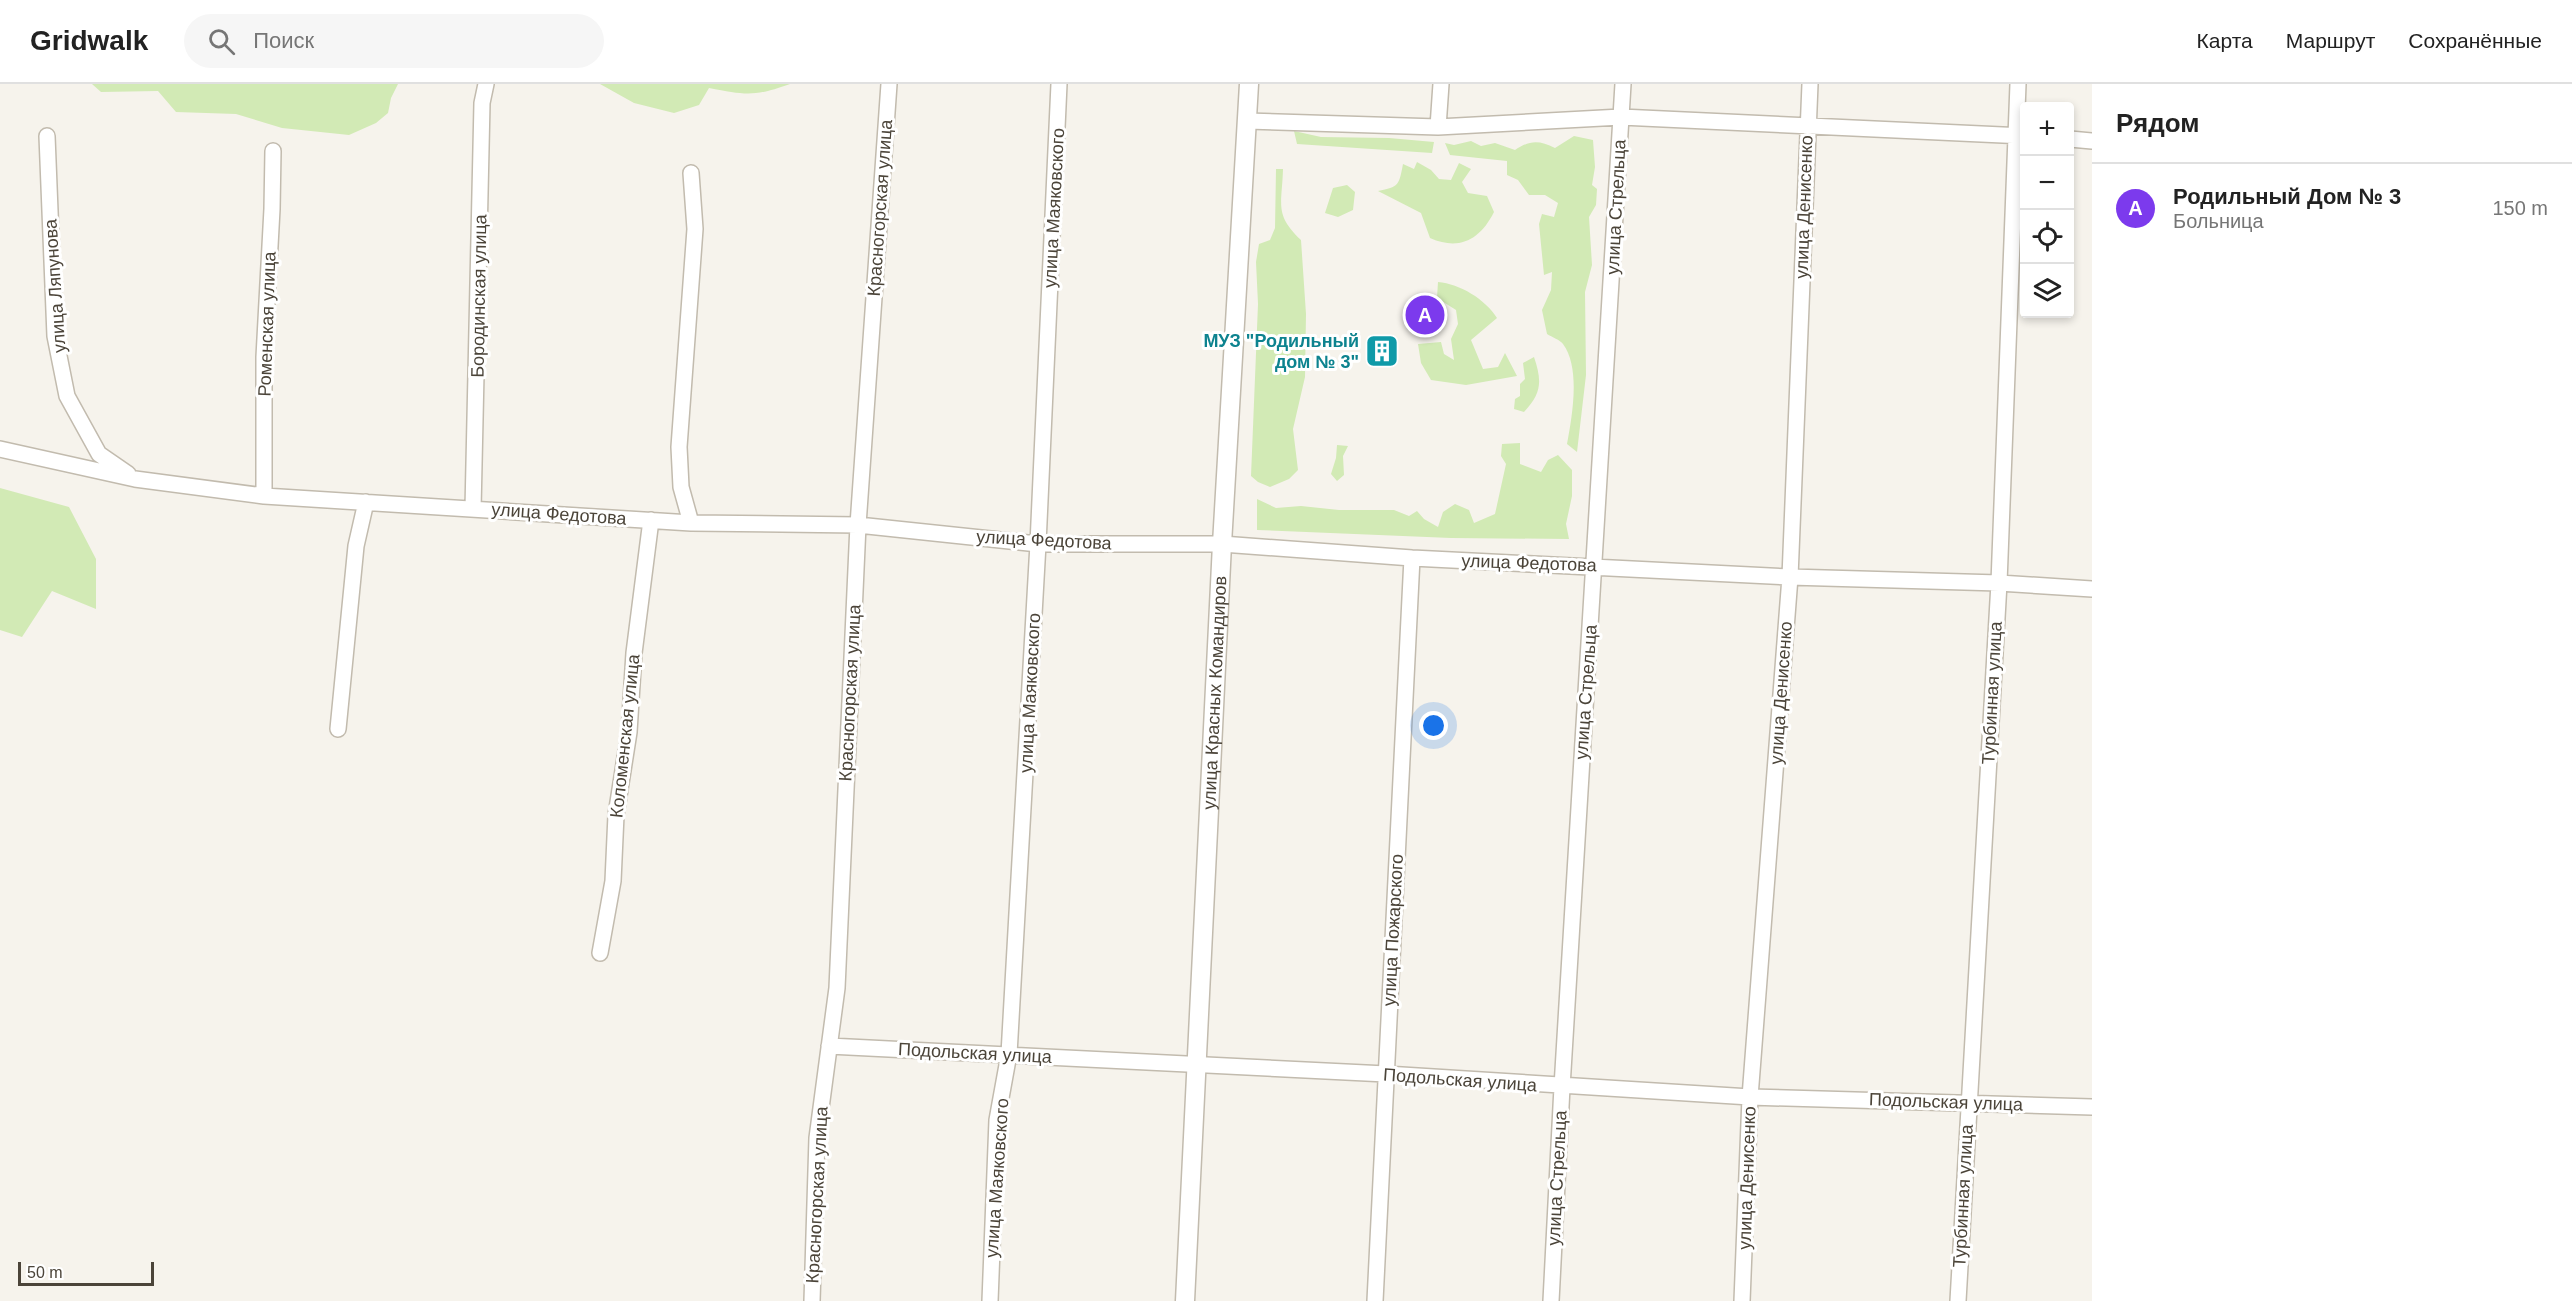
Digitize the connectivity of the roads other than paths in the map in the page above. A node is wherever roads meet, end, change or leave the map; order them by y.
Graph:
1 (486, 84) edge
2 (889, 84) edge
3 (1059, 84) edge
4 (1249, 84) edge
5 (1441, 84) edge
6 (1623, 84) edge
7 (1810, 84) edge
8 (2018, 84) edge
9 (1621, 117) junction
10 (2020, 119) edge
11 (1247, 121) junction
12 (1807, 126) junction
13 (1438, 127) junction
14 (47, 136) dead end
15 (2020, 136) edge
16 (2074, 139) edge
17 (2092, 141) edge
18 (273, 152) dead end
19 (2020, 156) edge
20 (691, 173) dead end
21 (0, 449) edge
22 (135, 479) junction
23 (264, 496) junction
24 (366, 502) junction
25 (473, 509) junction
26 (651, 520) junction
27 (691, 523) junction
28 (858, 525) junction
29 (1038, 544) junction
30 (1222, 544) junction
31 (1412, 558) junction
32 (1594, 566) junction
33 (1790, 578) junction
34 (1999, 583) junction
35 (2092, 589) edge
36 (338, 729) dead end
37 (600, 952) dead end
38 (829, 1046) junction
39 (1009, 1054) junction
40 (1196, 1066) junction
41 (1386, 1074) junction
42 (1562, 1087) junction
43 (1750, 1097) junction
44 (1967, 1103) junction
45 (2092, 1107) edge
46 (812, 1301) edge
47 (990, 1301) edge
48 (1185, 1301) edge
49 (1375, 1301) edge
50 (1551, 1301) edge
51 (1742, 1301) edge
52 (1958, 1301) edge

1 - 25 street, Бородинская улица
2 - 28 street, Красногорская улица
3 - 29 street, улица Маяковского
4 - 11 street, улица Красных Командиров
5 - 13 street
6 - 9 street, улица Стрельца
7 - 12 street, улица Денисенко
8 - 10 street, Турбинная улица
9 - 12 street
9 - 13 street
9 - 32 street, улица Стрельца
11 - 13 street
11 - 30 street, улица Красных Командиров
12 - 15 street
12 - 33 street, улица Денисенко
14 - 22 street, улица Ляпунова
16 - 17 street
18 - 23 street, Роменская улица
19 - 34 street, Турбинная улица
20 - 27 street
21 - 22 street, улица Федотова
22 - 23 street, улица Федотова
23 - 24 street, улица Федотова
24 - 25 street, улица Федотова
24 - 36 street
25 - 26 street, улица Федотова
26 - 27 street, улица Федотова
26 - 37 street, Коломенская улица
27 - 28 street, улица Федотова
28 - 29 street, улица Федотова
28 - 38 street, Красногорская улица
29 - 30 street, улица Федотова
29 - 39 street, улица Маяковского
30 - 31 street, улица Федотова
30 - 40 street, улица Красных Командиров
31 - 32 street, улица Федотова
31 - 41 street, улица Пожарского
32 - 33 street, улица Федотова
32 - 42 street, улица Стрельца
33 - 34 street, улица Федотова
33 - 43 street, улица Денисенко
34 - 35 street, улица Федотова
34 - 44 street, Турбинная улица
38 - 39 street, Подольская улица
38 - 46 street, Красногорская улица
39 - 40 street, Подольская улица
39 - 47 street, улица Маяковского
40 - 41 street, Подольская улица
40 - 48 street, улица Красных Командиров
41 - 42 street, Подольская улица
41 - 49 street, улица Пожарского
42 - 43 street, Подольская улица
42 - 50 street, улица Стрельца
43 - 44 street, Подольская улица
43 - 51 street, улица Денисенко
44 - 45 street, Подольская улица
44 - 52 street, Турбинная улица

